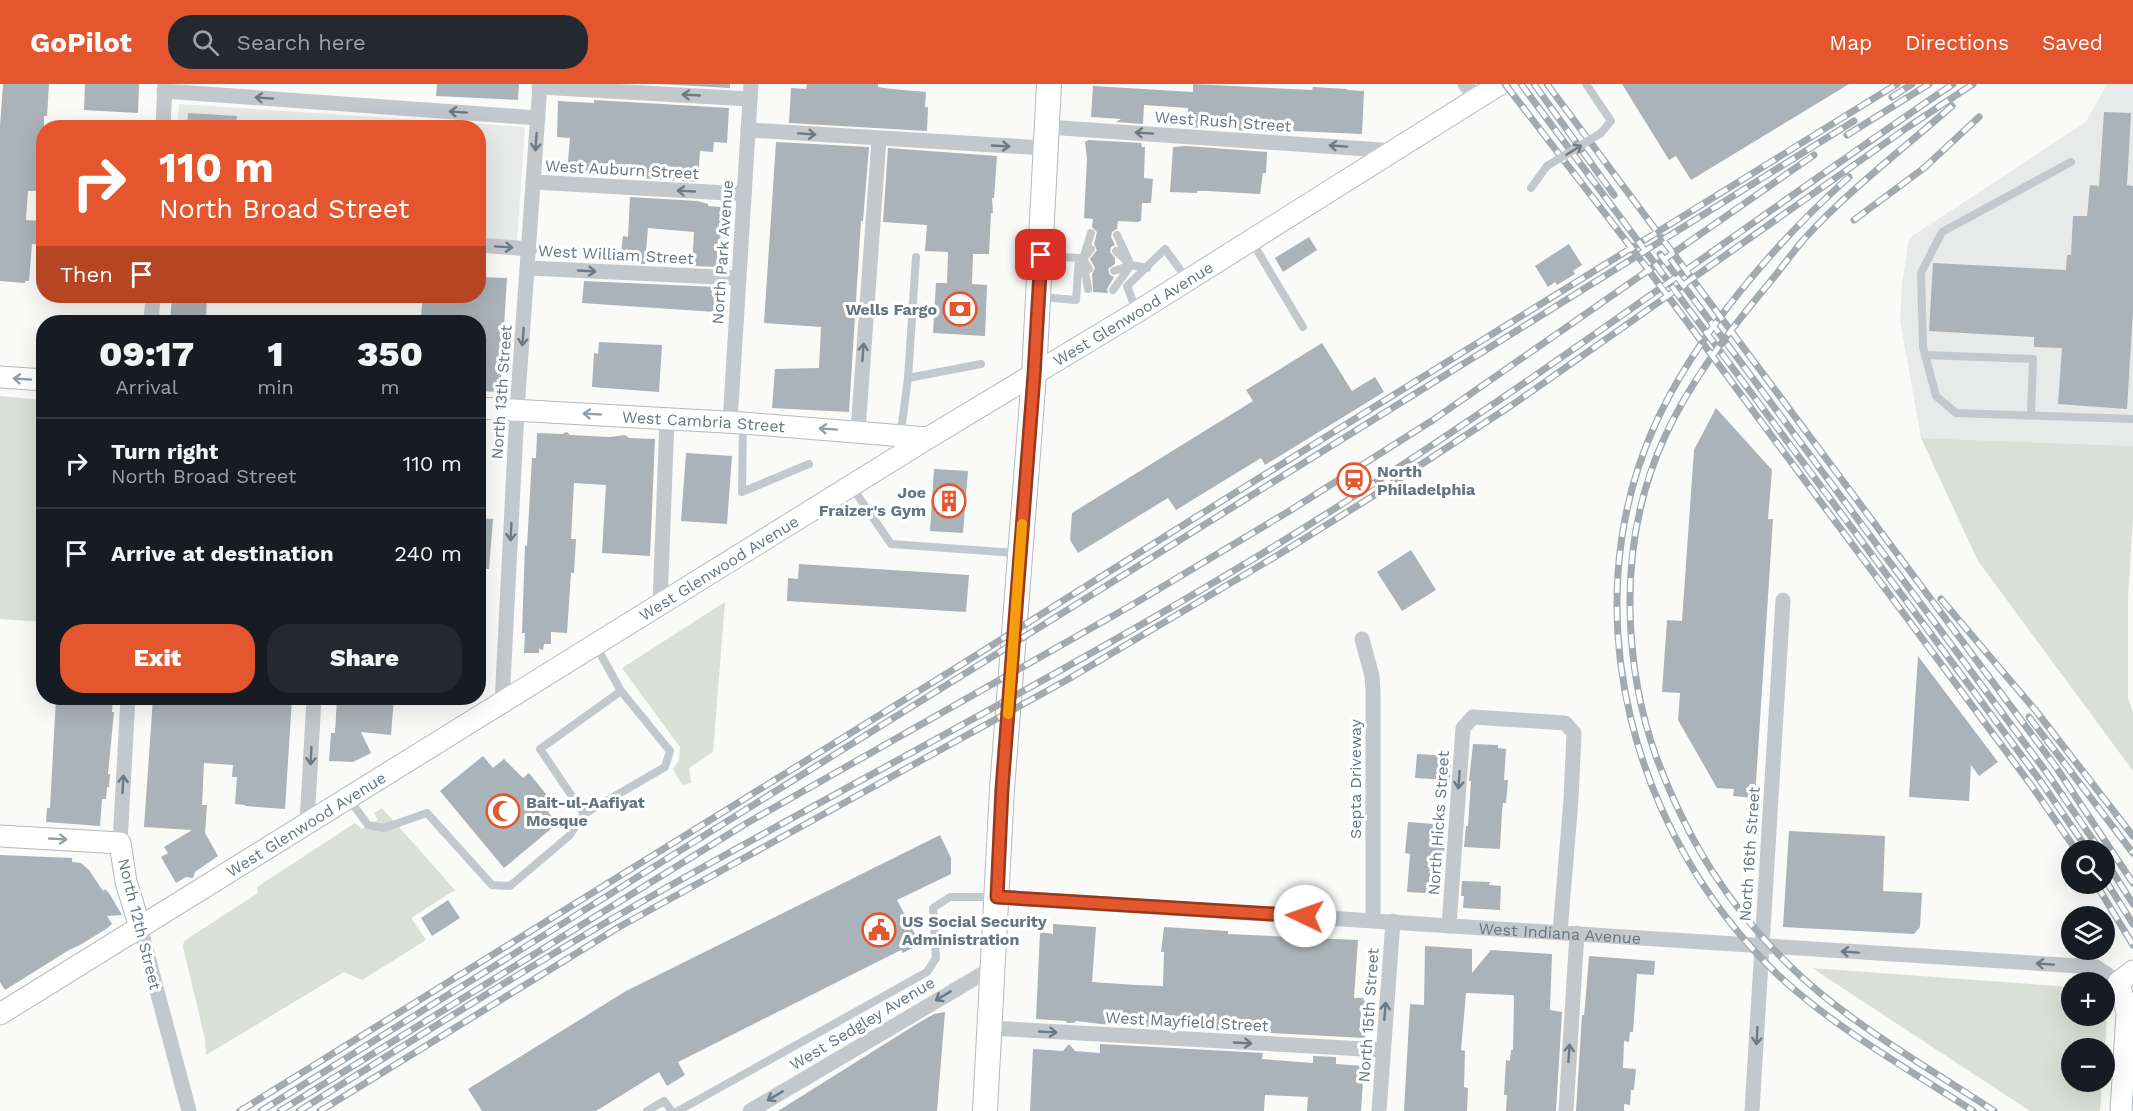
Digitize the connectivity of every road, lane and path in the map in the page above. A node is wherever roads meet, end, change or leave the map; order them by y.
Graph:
1 (1049, 84) edge
2 (1586, 84) edge
3 (539, 85) edge
4 (1499, 85) edge
5 (165, 87) edge
6 (750, 91) edge
7 (1471, 92) edge
8 (538, 118) junction
9 (163, 120) edge
10 (748, 130) junction
11 (1046, 137) junction
12 (879, 139) junction
13 (1396, 151) junction
14 (2070, 162) dead end
15 (534, 182) junction
16 (1531, 188) dead end
17 (744, 194) junction
18 (1091, 233) dead end
19 (1117, 235) dead end
20 (1251, 241) junction
21 (486, 246) edge
22 (530, 249) junction
23 (1091, 249) dead end
24 (1116, 251) dead end
25 (1041, 255) junction
26 (916, 257) dead end
27 (1081, 259) junction
28 (1131, 265) junction
29 (528, 268) junction
30 (1148, 268) junction
31 (1089, 270) dead end
32 (1114, 272) dead end
33 (739, 278) junction
34 (1188, 280) junction
35 (1088, 288) dead end
36 (1113, 290) dead end
37 (1039, 297) junction
38 (1137, 312) junction
39 (1303, 327) dead end
40 (1925, 354) junction
41 (981, 364) dead end
42 (1034, 375) junction
43 (0, 377) edge
44 (908, 378) junction
45 (36, 379) edge
46 (486, 408) edge
47 (517, 410) junction
48 (2031, 415) junction
49 (667, 419) junction
50 (2133, 419) edge
51 (736, 423) junction
52 (858, 432) junction
53 (894, 435) junction
54 (928, 438) junction
55 (809, 464) dead end
56 (851, 486) junction
57 (1020, 554) junction
58 (1783, 600) dead end
59 (660, 604) junction
60 (1362, 639) dead end
61 (595, 645) junction
62 (621, 692) junction
63 (502, 703) junction
64 (128, 705) edge
65 (314, 705) edge
66 (347, 797) junction
67 (584, 814) junction
68 (307, 823) junction
69 (0, 836) edge
70 (120, 843) junction
71 (997, 897) junction
72 (1373, 920) junction
73 (1393, 921) junction
74 (1449, 926) junction
75 (140, 927) junction
76 (1560, 932) junction
77 (1577, 933) junction
78 (1762, 946) junction
79 (994, 967) junction
80 (2126, 976) edge
81 (0, 1014) edge
82 (990, 1028) junction
83 (1382, 1050) junction
84 (189, 1111) edge
85 (647, 1111) edge
86 (672, 1111) edge
87 (678, 1111) edge
88 (750, 1111) edge
89 (985, 1111) edge
90 (1379, 1111) edge
91 (1566, 1111) edge
92 (1752, 1111) edge
93 (2121, 1111) edge

1 - 11 main road
16 -> 2 lane, bridge
6 -> 3 street
3 - 8 street, North 13th Street
4 - 7 main road, West Glenwood Avenue
8 -> 5 street
5 - 9 street
6 - 10 street, North Park Avenue
7 - 13 main road, West Glenwood Avenue
8 -> 15 street, North 13th Street
10 -> 12 street, West Rush Street
10 - 17 street, North Park Avenue
12 -> 11 street, West Rush Street
13 -> 11 street, West Rush Street
11 - 25 main road
52 -> 12 street
13 - 20 main road, West Glenwood Avenue
14 - 40 lane
17 -> 15 street, West Auburn Street
15 - 22 street, North 13th Street
17 - 33 street, North Park Avenue
18 - 27 lane
19 - 28 lane
20 - 34 main road, West Glenwood Avenue
20 - 39 lane
21 -> 22 street, West William Street
22 - 29 street, North 13th Street
23 - 27 lane
24 - 28 lane
25 - 27 lane
25 - 37 main road
26 - 44 lane
27 - 31 lane
27 - 35 lane
27 - 37 lane
28 - 30 lane
28 - 32 lane
28 - 36 lane
29 -> 33 street, West William Street
29 -> 47 street, North 13th Street
30 - 34 lane
30 - 38 lane
33 - 51 street, North Park Avenue
34 - 38 main road, West Glenwood Avenue
37 - 42 main road
38 - 42 main road, West Glenwood Avenue
40 - 48 lane
40 - 48 lane
41 - 44 lane
42 - 54 main road, West Glenwood Avenue
42 - 57 main road
45 -> 43 main road
44 - 53 lane
46 - 47 main road, West Cambria Street
49 -> 47 main road, West Cambria Street
47 -> 63 street, North 13th Street
48 - 50 lane
49 - 51 main road, West Cambria Street
49 - 59 street
52 -> 51 main road, West Cambria Street
51 - 55 lane
52 - 53 main road, West Cambria Street
53 - 54 main road, West Cambria Street
54 - 56 main road, West Glenwood Avenue
56 - 57 lane
56 - 59 main road, West Glenwood Avenue
57 - 71 main road
58 - 78 street, North 16th Street
59 - 61 main road, West Glenwood Avenue
60 - 72 street, Septa Driveway
61 - 62 lane
61 - 63 main road, West Glenwood Avenue
62 - 67 lane
62 - 67 lane
63 - 66 main road, West Glenwood Avenue
70 -> 64 street, North 12th Street
65 -> 68 street
66 - 67 lane
66 - 68 main road, West Glenwood Avenue
68 - 75 main road, West Glenwood Avenue
69 -> 70 main road
70 - 75 main road, North 12th Street
71 - 72 street, West Indiana Avenue
71 - 79 main road
71 - 87 lane
72 - 73 street, West Indiana Avenue
73 - 74 street, West Indiana Avenue
83 -> 73 street, North 15th Street
74 - 76 street, West Indiana Avenue
76 -> 74 street, North Hicks Street
75 - 81 main road, West Glenwood Avenue
75 - 84 street, North 12th Street
76 - 77 street, West Indiana Avenue
77 - 78 street, West Indiana Avenue
91 -> 77 street
80 -> 78 street, West Indiana Avenue
78 -> 92 street, North 16th Street
79 - 82 main road
79 -> 88 street, West Sedgley Avenue
80 - 93 main road
82 -> 83 street, West Mayfield Street
82 - 89 main road
83 - 90 street, North 15th Street
85 - 86 lane

